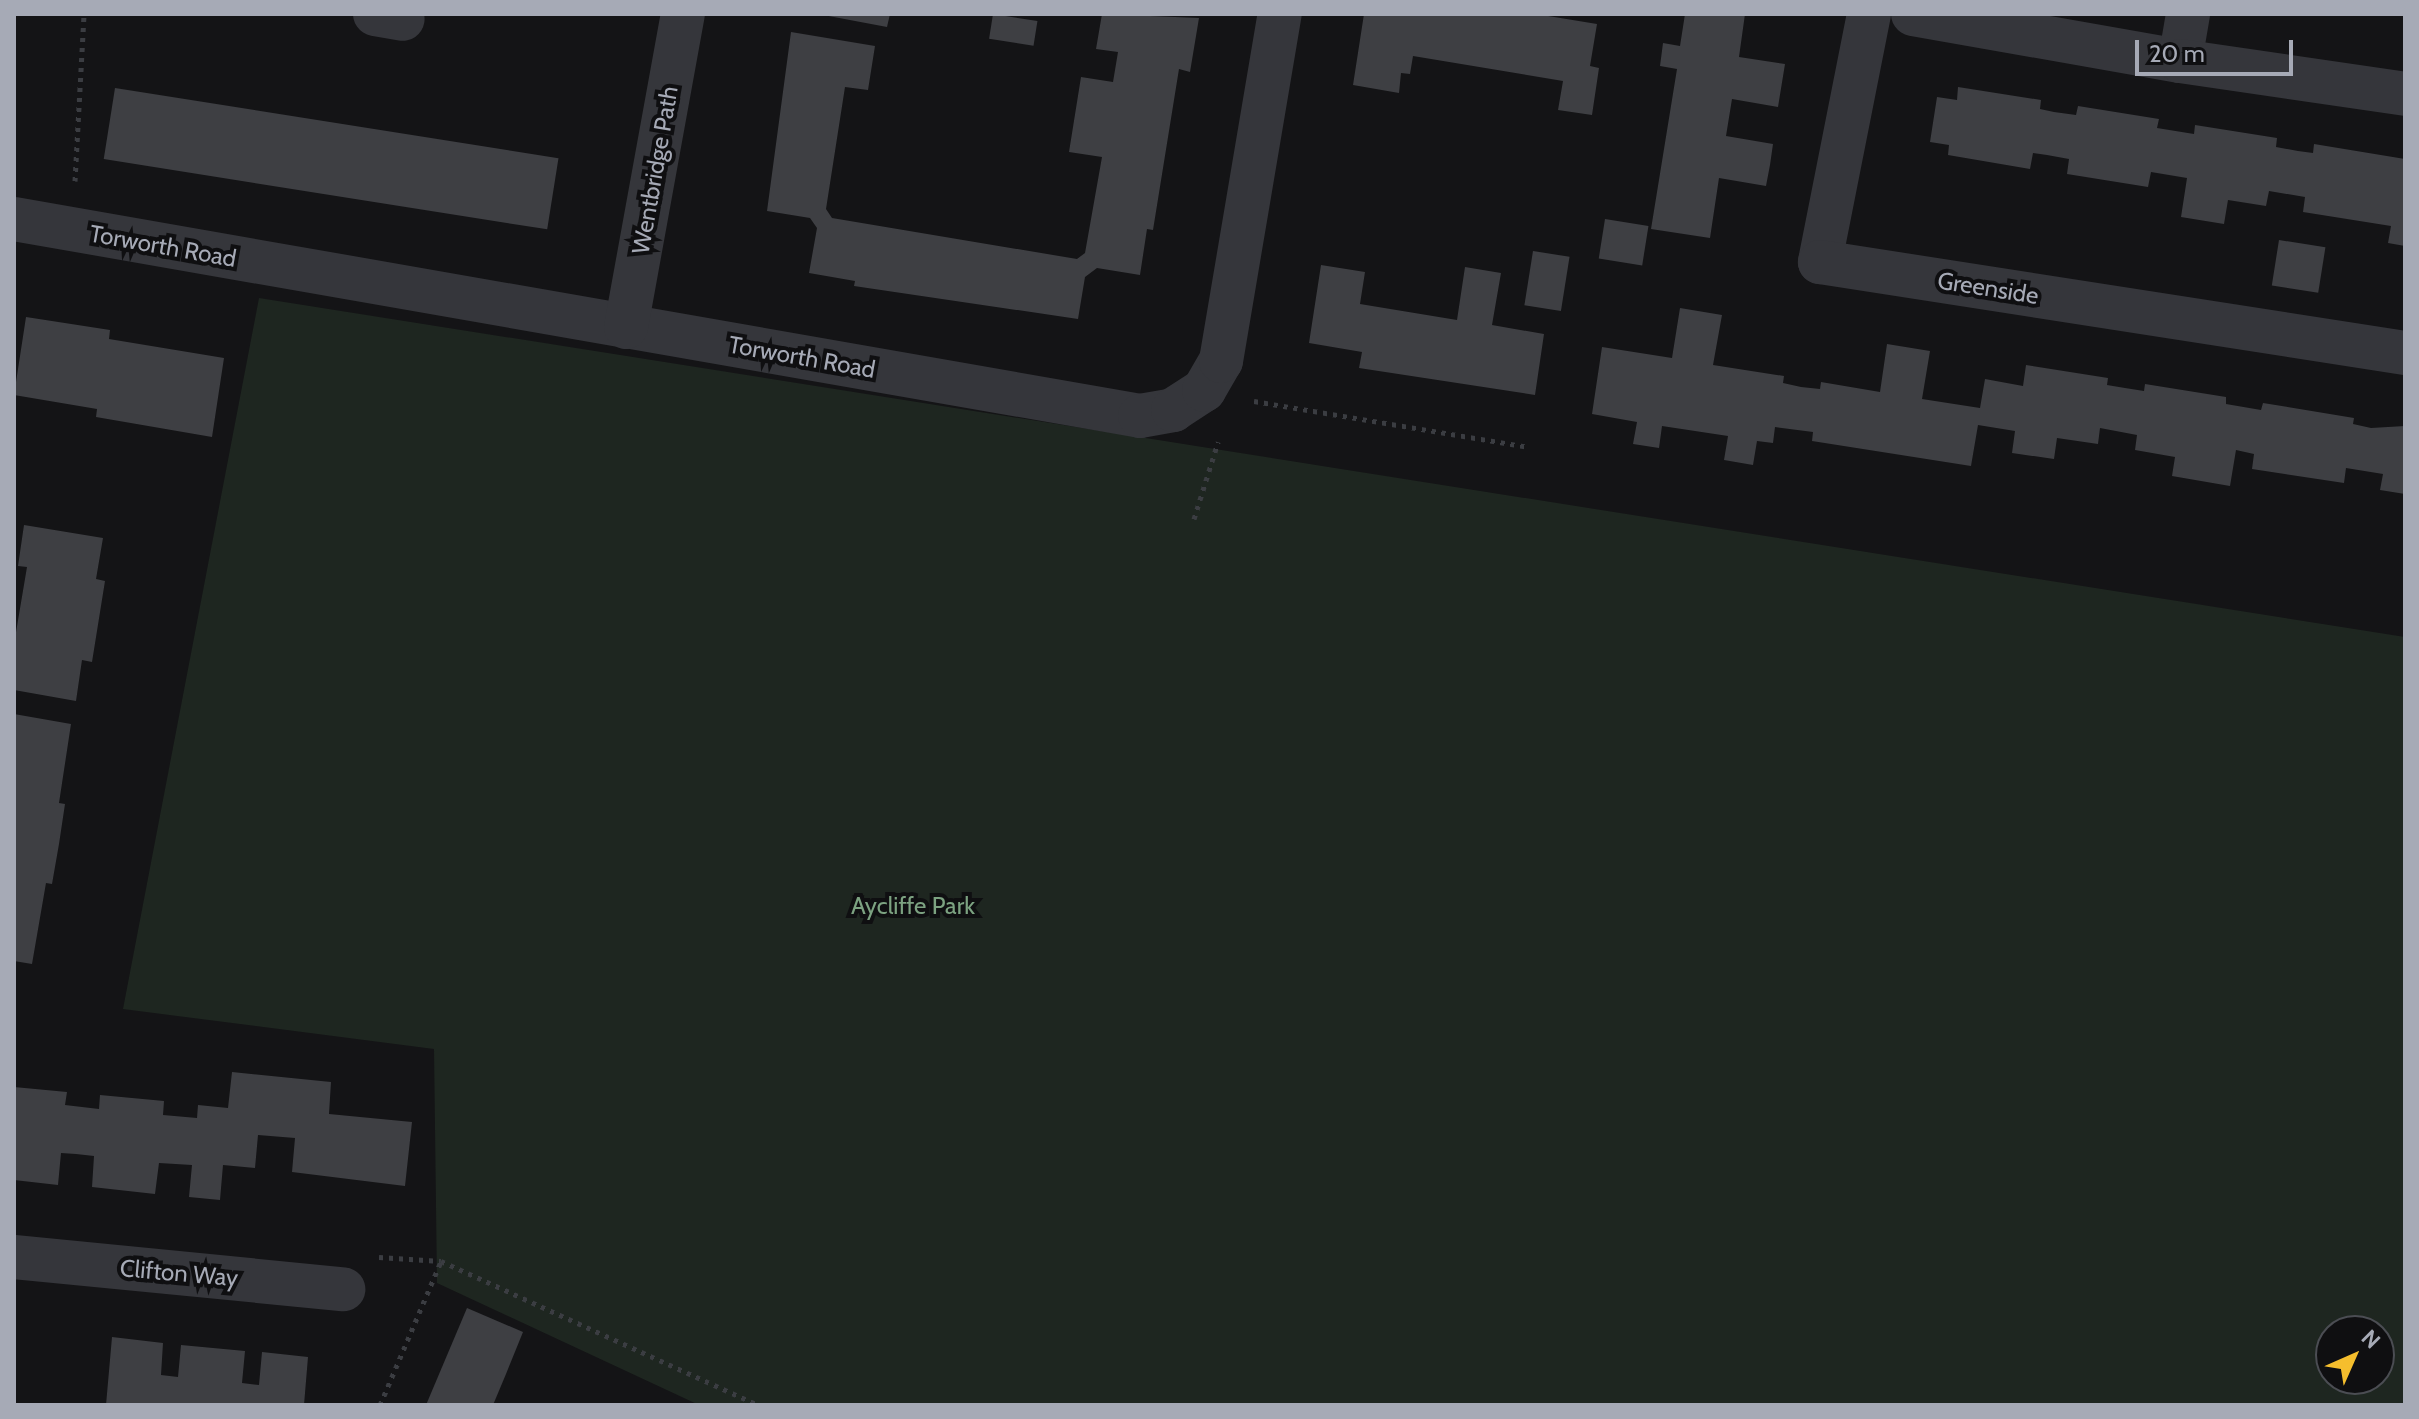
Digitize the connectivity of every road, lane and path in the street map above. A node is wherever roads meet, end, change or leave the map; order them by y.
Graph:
1 (84, 14) edge
2 (683, 14) edge
3 (1280, 14) edge
4 (1869, 14) edge
5 (1913, 14) edge
6 (2188, 14) edge
7 (2180, 61) junction
8 (2405, 94) edge
9 (14, 219) edge
10 (72, 230) junction
11 (626, 327) junction
12 (2405, 353) edge
13 (1211, 378) junction
14 (1216, 434) dead end
15 (1529, 447) dead end
16 (1194, 519) dead end
17 (14, 1257) edge
18 (343, 1289) dead end
19 (380, 1405) edge
20 (759, 1405) edge

1 - 10 path
2 - 11 street, Wentbridge Path
3 - 13 street, Torworth Road
4 - 12 street, Greenside
5 - 7 street
6 - 7 street
7 - 8 street
9 - 10 street, Torworth Road
10 - 11 street, Torworth Road
11 - 13 street, Torworth Road
13 - 15 path
14 - 16 path
17 - 18 street, Clifton Way
19 - 20 path

